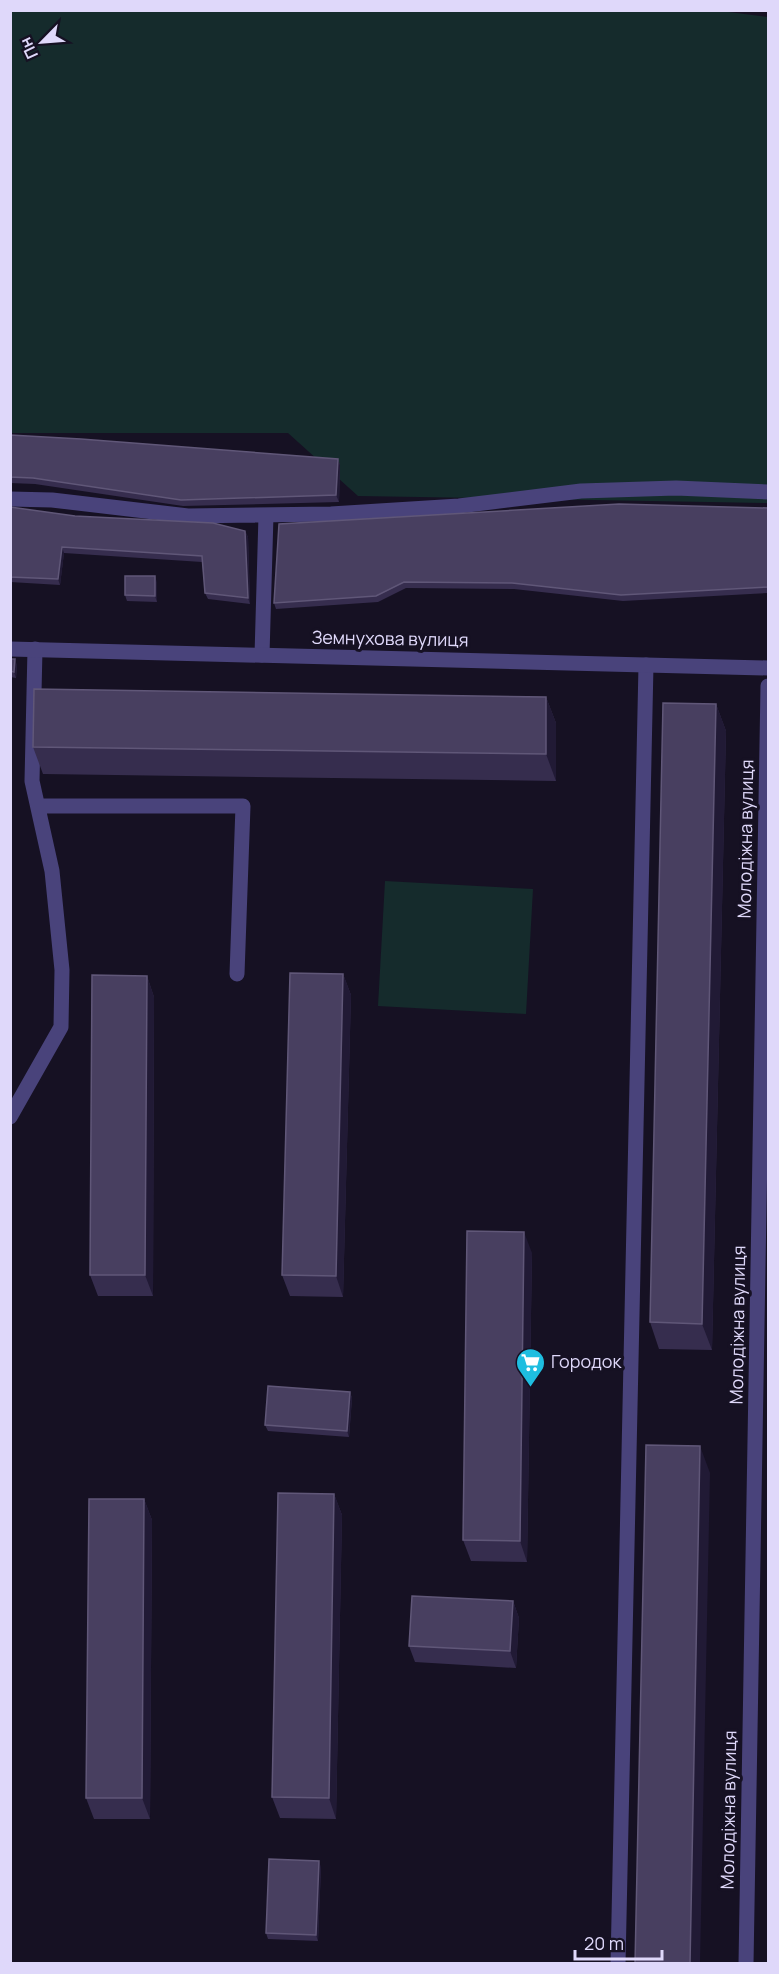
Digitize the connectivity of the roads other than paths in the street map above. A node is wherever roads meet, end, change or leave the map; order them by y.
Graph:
1 (768, 492) edge
2 (10, 499) edge
3 (266, 515) junction
4 (10, 649) edge
5 (35, 649) junction
6 (262, 655) junction
7 (646, 665) junction
8 (768, 668) edge
9 (768, 686) edge
10 (38, 806) junction
11 (237, 974) dead end
12 (10, 1117) edge
13 (618, 1964) edge
14 (746, 1964) edge

1 - 3 street
2 - 3 street
3 - 6 street
4 - 5 street, Земнухова вулиця
5 - 6 street, Земнухова вулиця
5 - 10 street
6 - 7 street, Земнухова вулиця
7 - 8 street, Земнухова вулиця
7 - 13 street
9 - 14 street, Молодіжна вулиця
10 - 11 street
10 - 12 street

